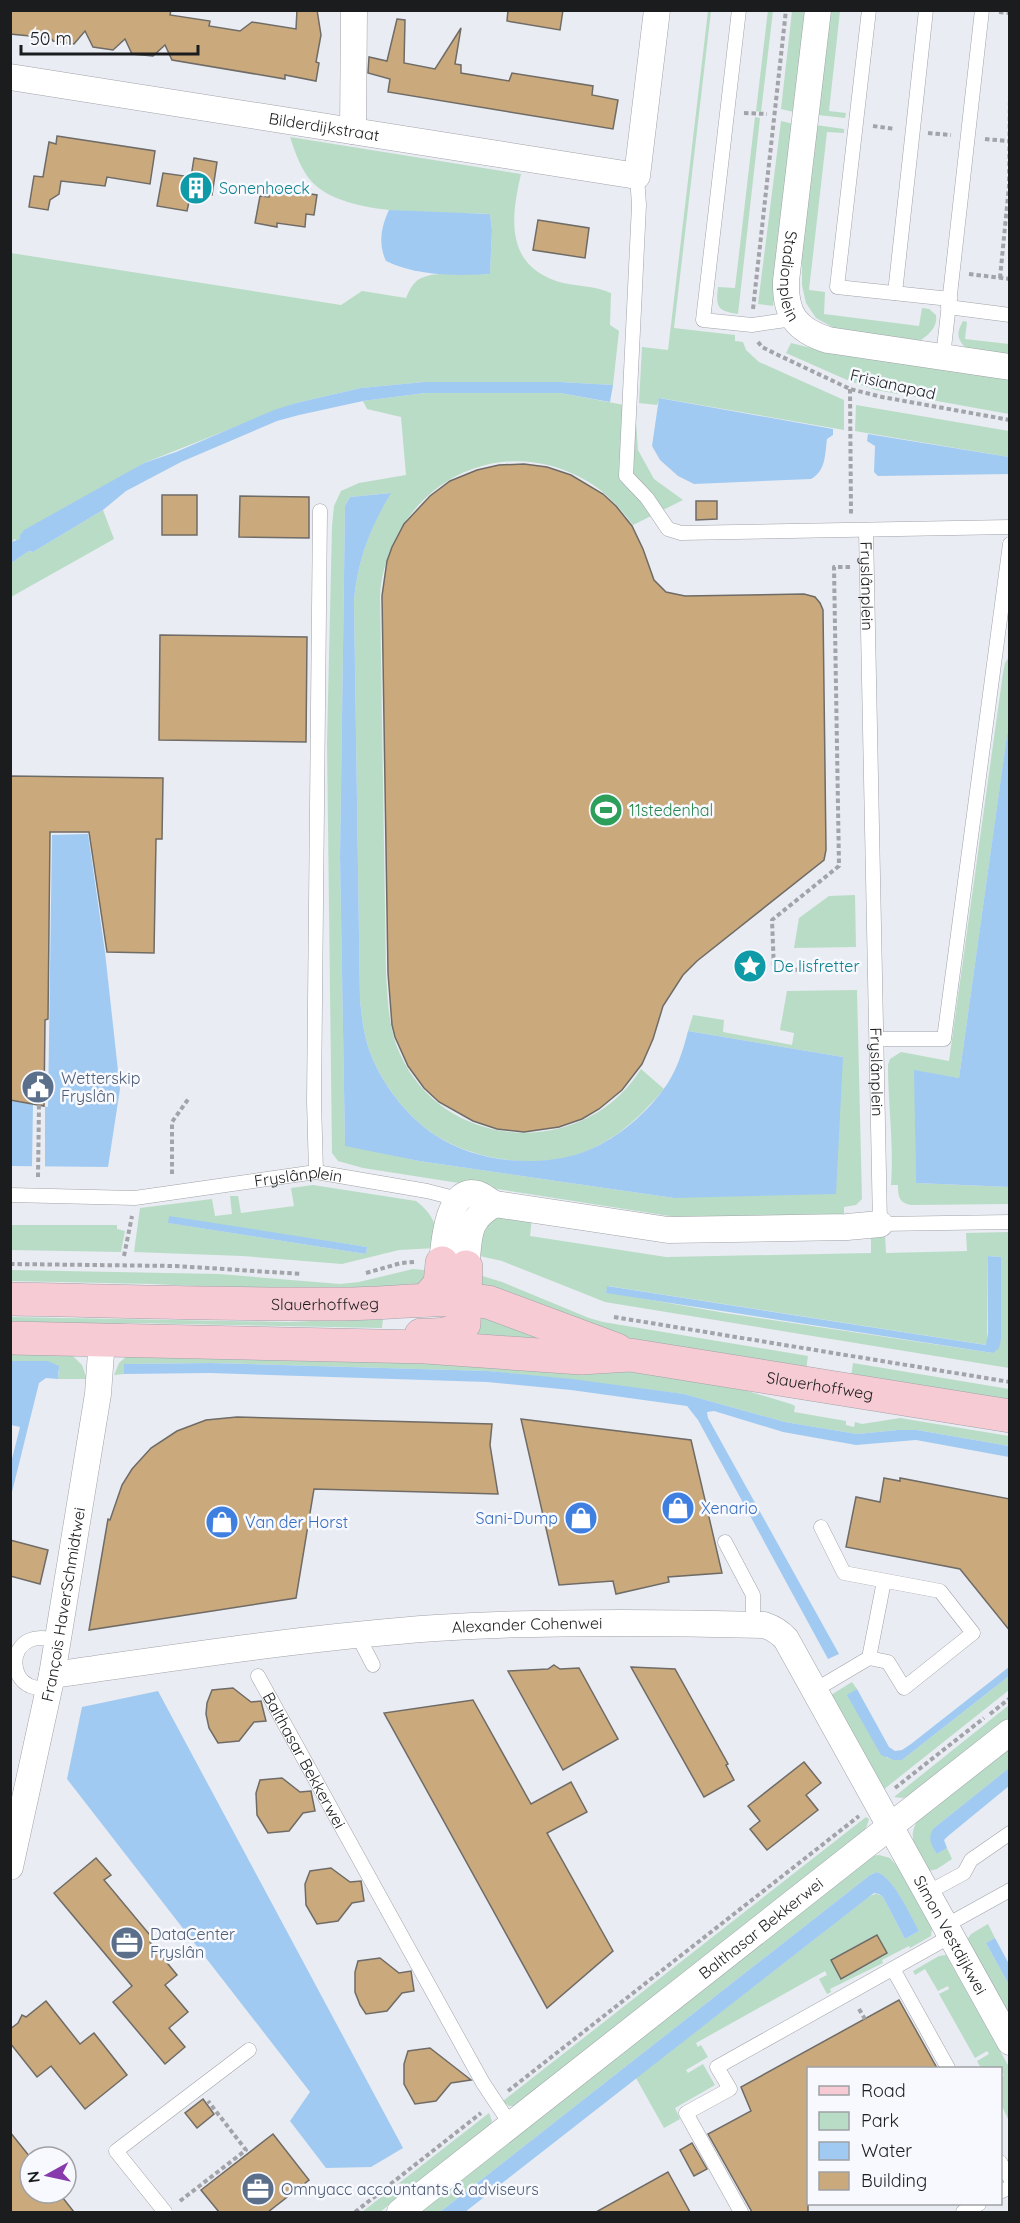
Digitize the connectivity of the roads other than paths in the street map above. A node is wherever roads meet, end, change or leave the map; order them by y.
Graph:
1 (354, 10) edge
2 (657, 10) edge
3 (739, 10) edge
4 (818, 10) edge
5 (869, 10) edge
6 (926, 10) edge
7 (982, 10) edge
8 (10, 76) edge
9 (352, 131) junction
10 (637, 176) junction
11 (895, 293) junction
12 (949, 303) junction
13 (1010, 315) edge
14 (793, 318) junction
15 (943, 357) junction
16 (1010, 367) edge
17 (320, 511) dead end
18 (1010, 527) edge
19 (866, 530) junction
20 (1010, 544) edge
21 (1003, 640) edge
22 (877, 1039) junction
23 (316, 1172) junction
24 (10, 1195) edge
25 (475, 1210) junction
26 (1010, 1222) edge
27 (880, 1224) junction
28 (454, 1265) junction
29 (10, 1299) edge
30 (466, 1299) junction
31 (426, 1300) junction
32 (10, 1338) edge
33 (102, 1339) junction
34 (380, 1346) junction
35 (630, 1355) junction
36 (1010, 1416) edge
37 (821, 1527) dead end
38 (725, 1542) dead end
39 (884, 1581) junction
40 (753, 1625) junction
41 (358, 1636) junction
42 (58, 1640) junction
43 (869, 1658) junction
44 (373, 1665) dead end
45 (258, 1676) dead end
46 (51, 1683) junction
47 (814, 1690) junction
48 (1010, 1732) edge
49 (890, 1827) junction
50 (1010, 1833) edge
51 (10, 1867) edge
52 (1010, 1890) edge
53 (927, 1893) junction
54 (948, 1931) junction
55 (893, 1969) junction
56 (1010, 2042) edge
57 (249, 2050) dead end
58 (947, 2067) edge
59 (511, 2125) junction
60 (1002, 2165) edge
61 (1010, 2178) edge
62 (977, 2205) edge
63 (165, 2212) edge
64 (400, 2212) edge
65 (741, 2212) edge
66 (963, 2212) edge

1 - 9 street
2 - 10 street
3 - 14 lane
4 - 14 street, Stadionplein
5 - 11 lane
6 - 11 lane
7 - 12 lane
8 - 9 street, Bilderdijkstraat
9 - 10 street, Bilderdijkstraat
10 - 19 lane
11 - 12 lane
12 - 13 lane
12 - 15 lane
14 - 15 street, Stadionplein
15 - 16 street, Stadionplein
17 - 23 lane
18 - 19 lane
19 - 22 lane, Fryslânplein
20 - 21 lane
21 - 22 lane
22 - 27 lane, Fryslânplein
23 - 24 lane, Fryslânplein
23 - 25 lane, Fryslânplein
25 - 27 street, Fryslânplein
25 - 28 street
26 - 27 lane
28 - 30 main road
28 - 31 main road
29 - 31 main road, Slauerhoffweg
30 - 31 main road, Slauerhoffweg
30 - 34 main road
30 - 35 main road, Slauerhoffweg
32 - 33 main road, Slauerhoffweg
33 - 34 main road, Slauerhoffweg
33 - 42 street, François HaverSchmidtwei
34 - 35 main road, Slauerhoffweg
35 - 36 main road, Slauerhoffweg
37 - 39 lane
38 - 40 lane
39 - 43 lane
39 - 43 lane
40 - 41 street, Alexander Cohenwei
40 - 47 street, Alexander Cohenwei
41 - 44 lane
41 - 46 street, Alexander Cohenwei
42 - 46 street, François HaverSchmidtwei
42 - 46 lane
43 - 47 lane
45 - 59 lane, Balthasar Bekkerwei
46 - 51 street, François HaverSchmidtwei
47 - 49 street, Alexander Cohenwei
48 - 49 street, Balthasar Bekkerwei
49 - 53 street, Simon Vestdijkwei
49 - 59 street, Balthasar Bekkerwei
50 - 53 lane
52 - 54 lane
53 - 54 street, Simon Vestdijkwei
54 - 55 lane
54 - 56 street, Simon Vestdijkwei
55 - 58 lane
55 - 65 lane
57 - 63 lane
59 - 64 street, Balthasar Bekkerwei
60 - 61 lane
62 - 66 lane

